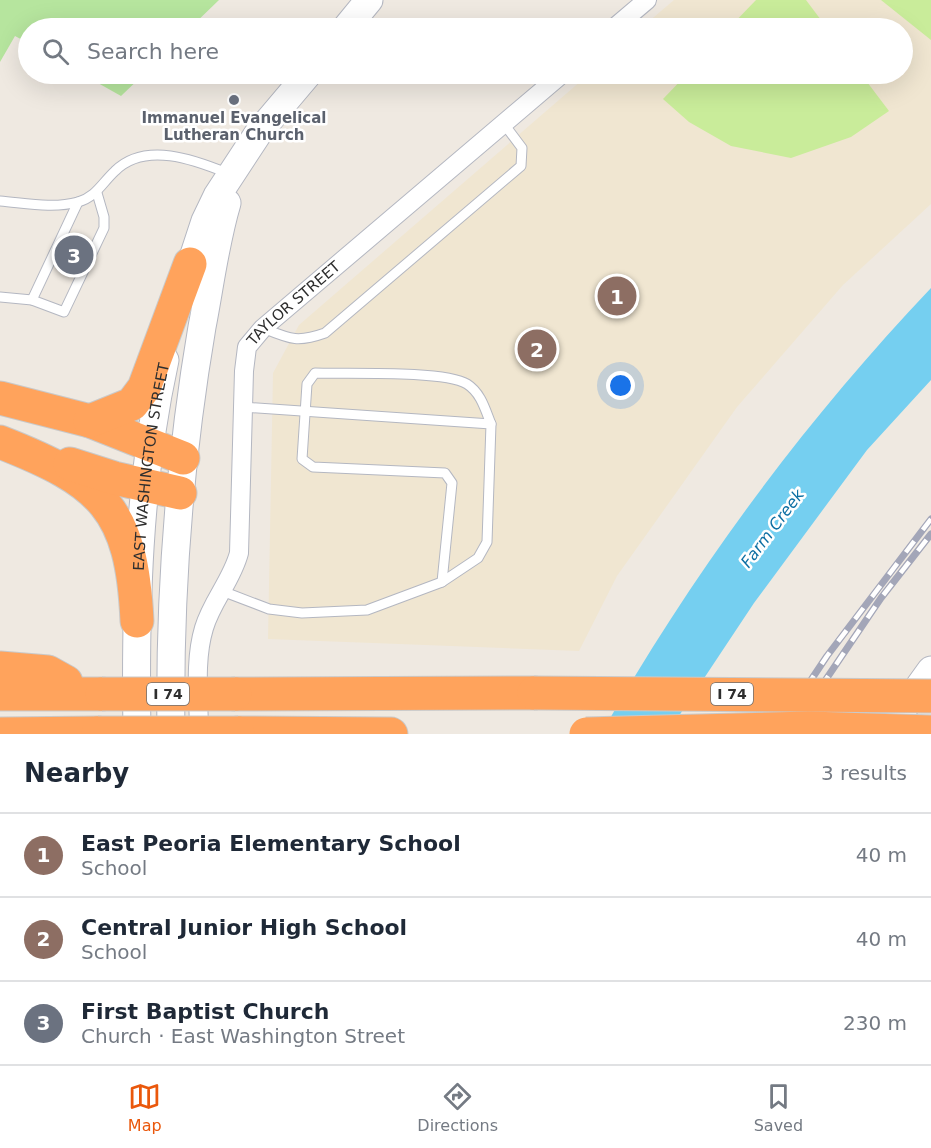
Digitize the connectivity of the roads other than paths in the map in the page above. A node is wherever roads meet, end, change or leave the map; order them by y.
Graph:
1 (369, 0) edge
2 (647, 0) edge
3 (354, 18) edge
4 (626, 18) edge
5 (300, 84) edge
6 (550, 84) edge
7 (504, 124) junction
8 (232, 175) junction
9 (97, 193) junction
10 (0, 201) edge
11 (78, 202) junction
12 (190, 264) junction
13 (0, 297) edge
14 (32, 300) junction
15 (262, 328) junction
16 (0, 398) edge
17 (243, 407) junction
18 (306, 411) junction
19 (90, 421) junction
20 (491, 424) junction
21 (0, 442) edge
22 (150, 445) junction
23 (183, 458) junction
24 (145, 486) junction
25 (180, 493) junction
26 (442, 582) junction
27 (222, 591) junction
28 (137, 621) junction
29 (0, 668) edge
30 (931, 670) edge
31 (931, 676) edge
32 (931, 687) edge
33 (570, 692) junction
34 (0, 694) edge
35 (95, 694) junction
36 (931, 696) edge
37 (931, 732) edge
38 (98, 733) edge
39 (238, 733) edge
40 (0, 734) edge
41 (59, 734) edge
42 (137, 734) edge
43 (171, 734) edge
44 (200, 734) edge
45 (391, 734) edge
46 (586, 734) edge
47 (885, 734) edge
48 (892, 734) edge

1 - 3 main road
2 - 4 street
5 - 8 main road, EAST WASHINGTON STREET
6 - 7 street, TAYLOR STREET
7 - 15 street, TAYLOR STREET
7 - 15 lane
8 - 9 lane
8 - 12 main road, EAST WASHINGTON STREET
8 - 23 main road, EAST WASHINGTON STREET
9 - 11 lane
9 - 14 lane
10 - 11 lane
11 - 14 lane
12 - 19 highway
12 - 22 main road, EAST WASHINGTON STREET
13 - 14 lane
15 - 17 street, TAYLOR STREET
16 - 19 highway
17 - 18 lane
17 - 27 street, TAYLOR STREET
18 - 20 lane
18 - 20 lane
18 - 26 lane
19 - 22 highway
20 - 26 lane
21 - 24 highway
21 - 28 highway
22 - 23 highway
22 - 24 main road, EAST WASHINGTON STREET
23 - 25 main road, EAST WASHINGTON STREET
24 - 25 highway
24 - 28 main road, EAST WASHINGTON STREET
25 - 43 main road, EAST WASHINGTON STREET
26 - 27 lane
27 - 44 street, TAYLOR STREET
28 - 42 main road, EAST WASHINGTON STREET
29 - 35 highway
30 - 47 main road
31 - 33 highway, bridge
32 - 48 highway
33 - 35 highway, I 74, bridge
33 - 36 highway, I 74, bridge
34 - 35 highway, I 74
37 - 46 highway, bridge
38 - 39 highway, bridge
38 - 40 highway
38 - 41 highway
39 - 45 highway

